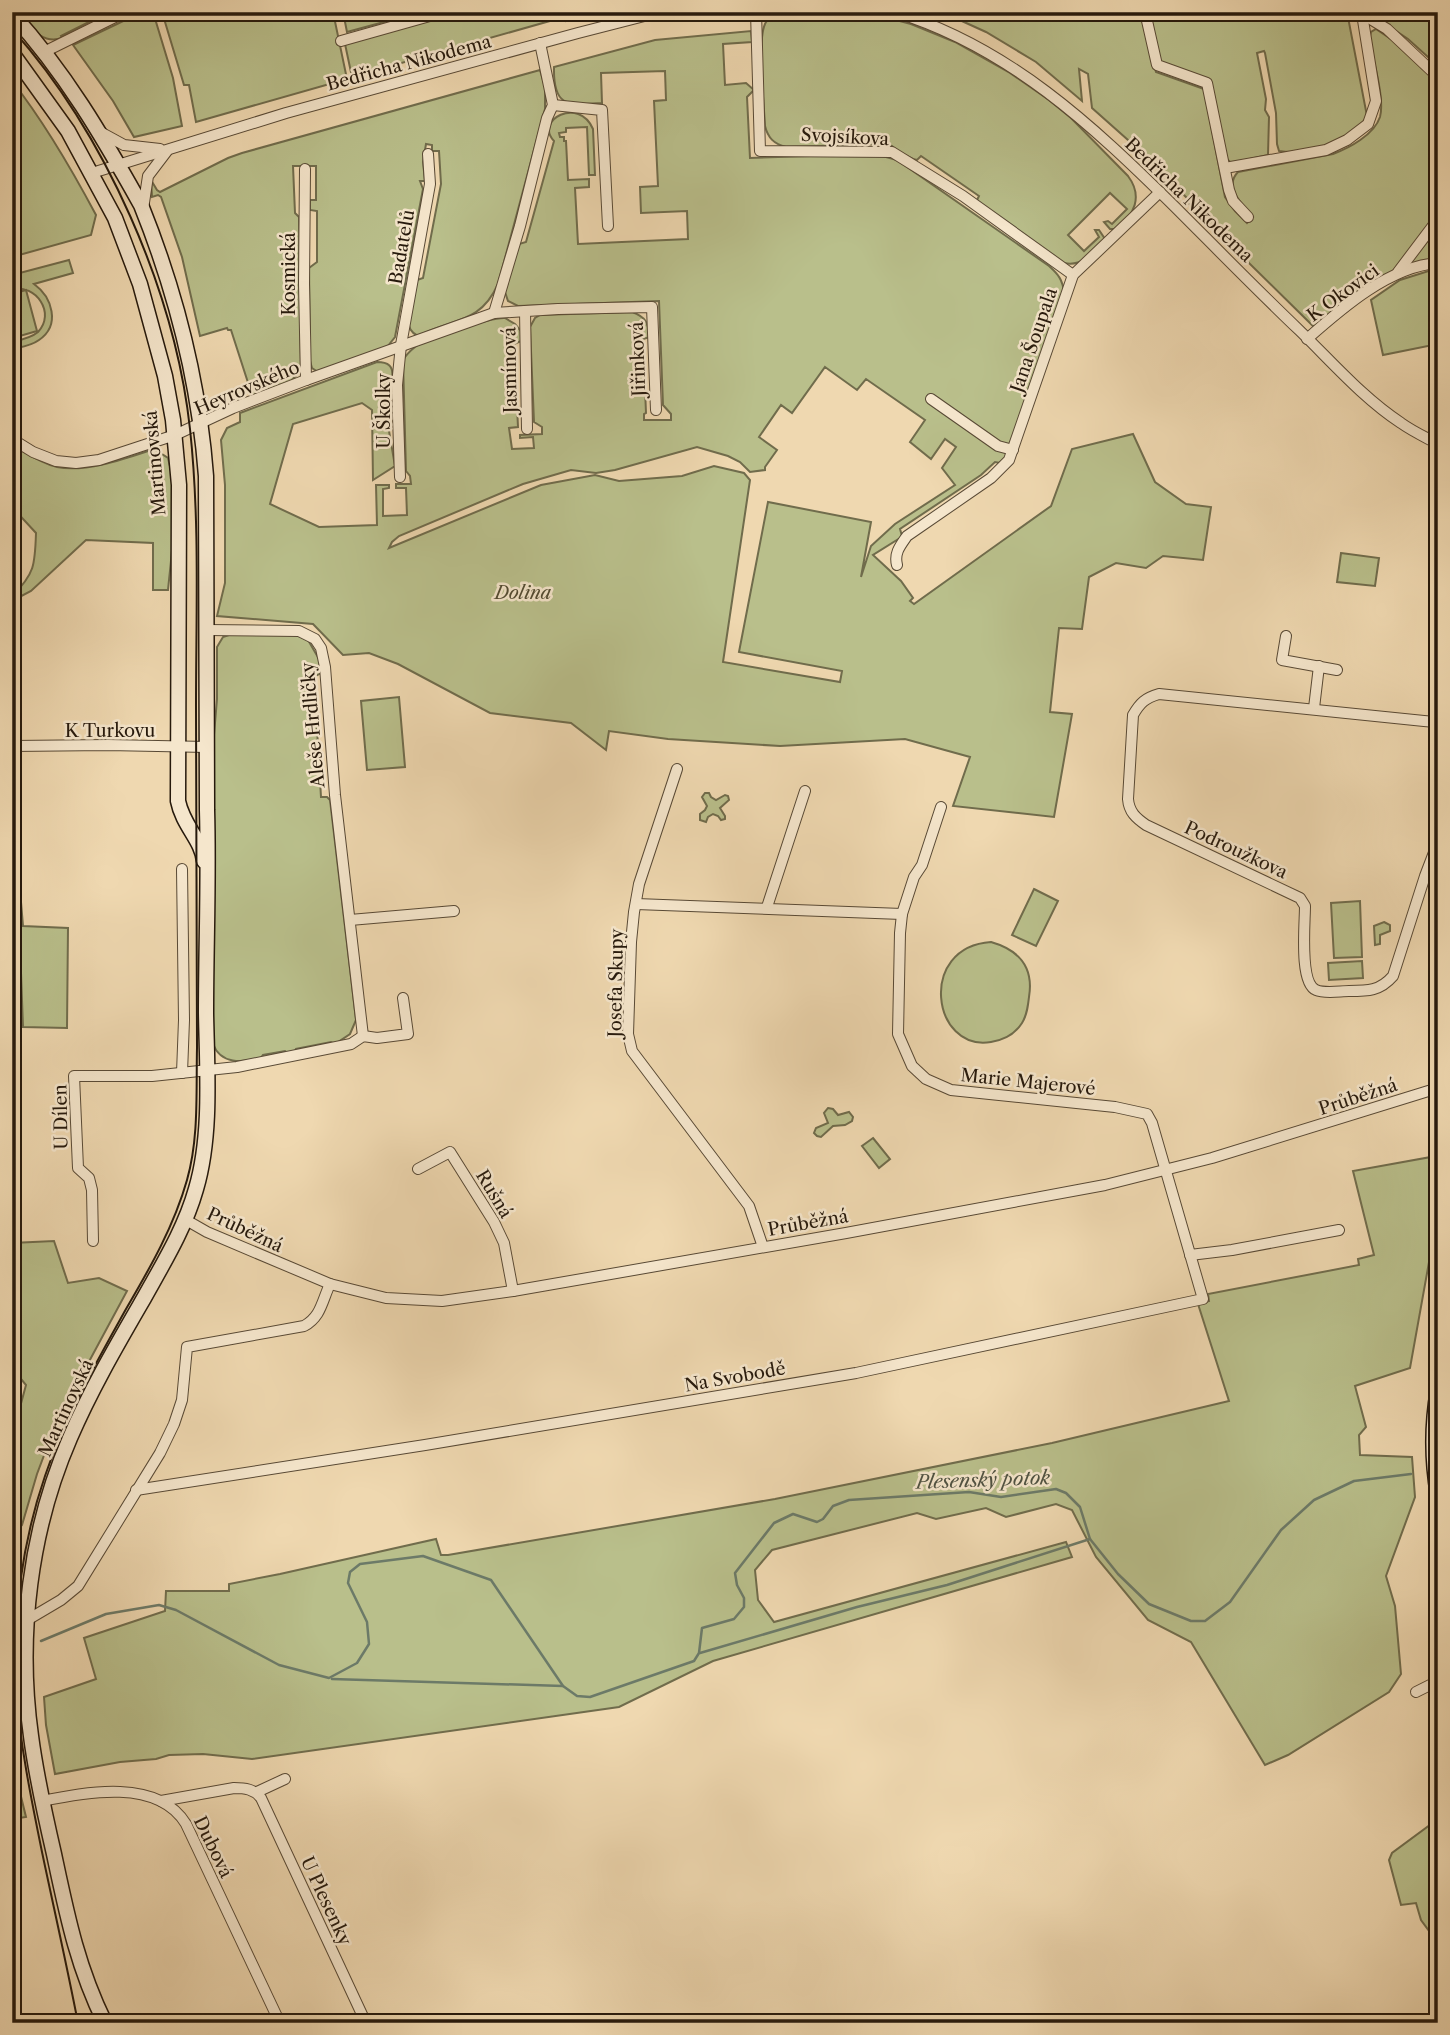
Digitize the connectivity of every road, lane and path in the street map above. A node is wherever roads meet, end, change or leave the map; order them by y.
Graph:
1 (125, 12) edge
2 (444, 12) edge
3 (660, 12) edge
4 (756, 12) edge
5 (895, 12) edge
6 (1145, 12) edge
7 (1360, 13) edge
8 (12, 14) edge
9 (341, 41) dead end
10 (540, 43) junction
11 (44, 52) junction
12 (12, 53) edge
13 (1438, 77) edge
14 (553, 105) junction
15 (99, 131) junction
16 (168, 150) junction
17 (428, 154) dead end
18 (118, 164) junction
19 (1225, 168) junction
20 (305, 169) dead end
21 (92, 173) junction
22 (1160, 192) junction
23 (143, 211) junction
24 (1248, 217) dead end
25 (1438, 219) edge
26 (608, 226) dead end
27 (1438, 263) edge
28 (1398, 272) junction
29 (1073, 275) junction
30 (652, 307) joint
31 (525, 311) junction
32 (494, 313) junction
33 (1307, 339) junction
34 (401, 345) junction
35 (306, 380) junction
36 (931, 399) dead end
37 (656, 410) dead end
38 (200, 423) junction
39 (527, 429) dead end
40 (175, 435) junction
41 (12, 439) edge
42 (1438, 444) edge
43 (1013, 450) junction
44 (400, 477) dead end
45 (897, 565) dead end
46 (207, 630) junction
47 (1286, 636) dead end
48 (1319, 666) junction
49 (1337, 670) dead end
50 (1314, 708) junction
51 (1438, 724) edge
52 (12, 746) edge
53 (179, 746) junction
54 (207, 747) junction
55 (677, 769) dead end
56 (804, 791) dead end
57 (941, 807) dead end
58 (1438, 842) edge
59 (182, 869) dead end
60 (207, 901) junction
61 (636, 904) junction
62 (767, 908) junction
63 (454, 911) dead end
64 (902, 914) junction
65 (350, 920) junction
66 (403, 998) dead end
67 (363, 1036) junction
68 (206, 1070) junction
69 (183, 1073) junction
70 (1438, 1088) edge
71 (418, 1169) dead end
72 (1165, 1170) junction
73 (186, 1220) junction
74 (1339, 1230) dead end
75 (93, 1241) dead end
76 (763, 1247) junction
77 (1190, 1255) junction
78 (330, 1284) junction
79 (513, 1291) junction
80 (1438, 1390) edge
81 (136, 1490) junction
82 (1438, 1495) edge
83 (27, 1620) junction
84 (12, 1629) edge
85 (1438, 1681) edge
86 (1416, 1692) dead end
87 (285, 1779) dead end
88 (257, 1793) junction
89 (42, 1801) junction
90 (161, 1801) junction
91 (105, 2023) edge
92 (280, 2023) edge
93 (366, 2023) edge

1 - 11 street
2 - 9 street
3 - 10 street, Bedřicha Nikodema
4 - 29 street, Svojsíkova
5 - 22 street, Bedřicha Nikodema
6 - 19 street
7 - 13 street
7 - 19 street
8 - 11 street, Martinovská
10 - 14 street
10 - 16 street, Bedřicha Nikodema
11 - 15 street, Martinovská
12 - 21 street, Martinovská
14 - 26 street
14 - 32 street
15 - 16 street, Bedřicha Nikodema
15 - 18 street, Martinovská
16 - 18 street, Bedřicha Nikodema
16 - 23 street
17 - 34 street, Badatelů
18 - 21 street, Bedřicha Nikodema
18 - 23 street, Martinovská
19 - 24 street
20 - 35 street, Kosmická
21 - 40 street, Martinovská
22 - 29 street, Jana Šoupala
22 - 33 street, Bedřicha Nikodema
23 - 38 street, Martinovská
25 - 28 street
27 - 28 street, K Okovici
28 - 33 street, K Okovici
29 - 43 street, Jana Šoupala
30 - 31 street, Heyrovského
30 - 37 street, Jiřinková
31 - 32 street, Heyrovského
31 - 39 street, Jasmínová
32 - 34 street, Heyrovského
33 - 42 street, Bedřicha Nikodema
34 - 35 street, Heyrovského
34 - 44 street, U Školky
35 - 38 street, Heyrovského
36 - 43 street
38 - 40 street, Heyrovského
38 - 46 street, Martinovská
40 - 41 street, Heyrovského
40 - 53 street, Martinovská
43 - 45 street, Jana Šoupala
46 - 54 street, Martinovská
46 - 65 street, Aleše Hrdličky
47 - 48 street
48 - 49 street
48 - 50 street
50 - 51 street, Podroužkova
50 - 58 street, Podroužkova
52 - 53 street, K Turkovu
53 - 54 street, K Turkovu
53 - 60 street, Martinovská
54 - 60 street, Martinovská
55 - 61 street, Josefa Skupy
56 - 62 street
57 - 64 street, Marie Majerové
59 - 69 street
60 - 68 street, Martinovská
61 - 62 street
61 - 76 street, Josefa Skupy
62 - 64 street
63 - 65 street
64 - 72 street, Marie Majerové
65 - 67 street, Aleše Hrdličky
66 - 67 street
67 - 68 street
68 - 69 street, U Dílen
68 - 73 street, Martinovská
69 - 75 street, U Dílen
70 - 72 street, Průběžná
71 - 79 street, Rušná
72 - 76 street, Průběžná
72 - 77 street, Na Svobodě
73 - 78 street, Průběžná
73 - 83 street, Martinovská
74 - 77 street
76 - 79 street, Průběžná
77 - 81 street, Na Svobodě
78 - 79 street, Průběžná
78 - 81 street
80 - 82 street
81 - 83 street
83 - 84 street
83 - 89 street, Martinovská
85 - 86 street
87 - 88 street
88 - 90 street
88 - 93 street, U Plesenky
89 - 90 street, Dubová
89 - 91 street, Martinovská
90 - 92 street, Dubová

